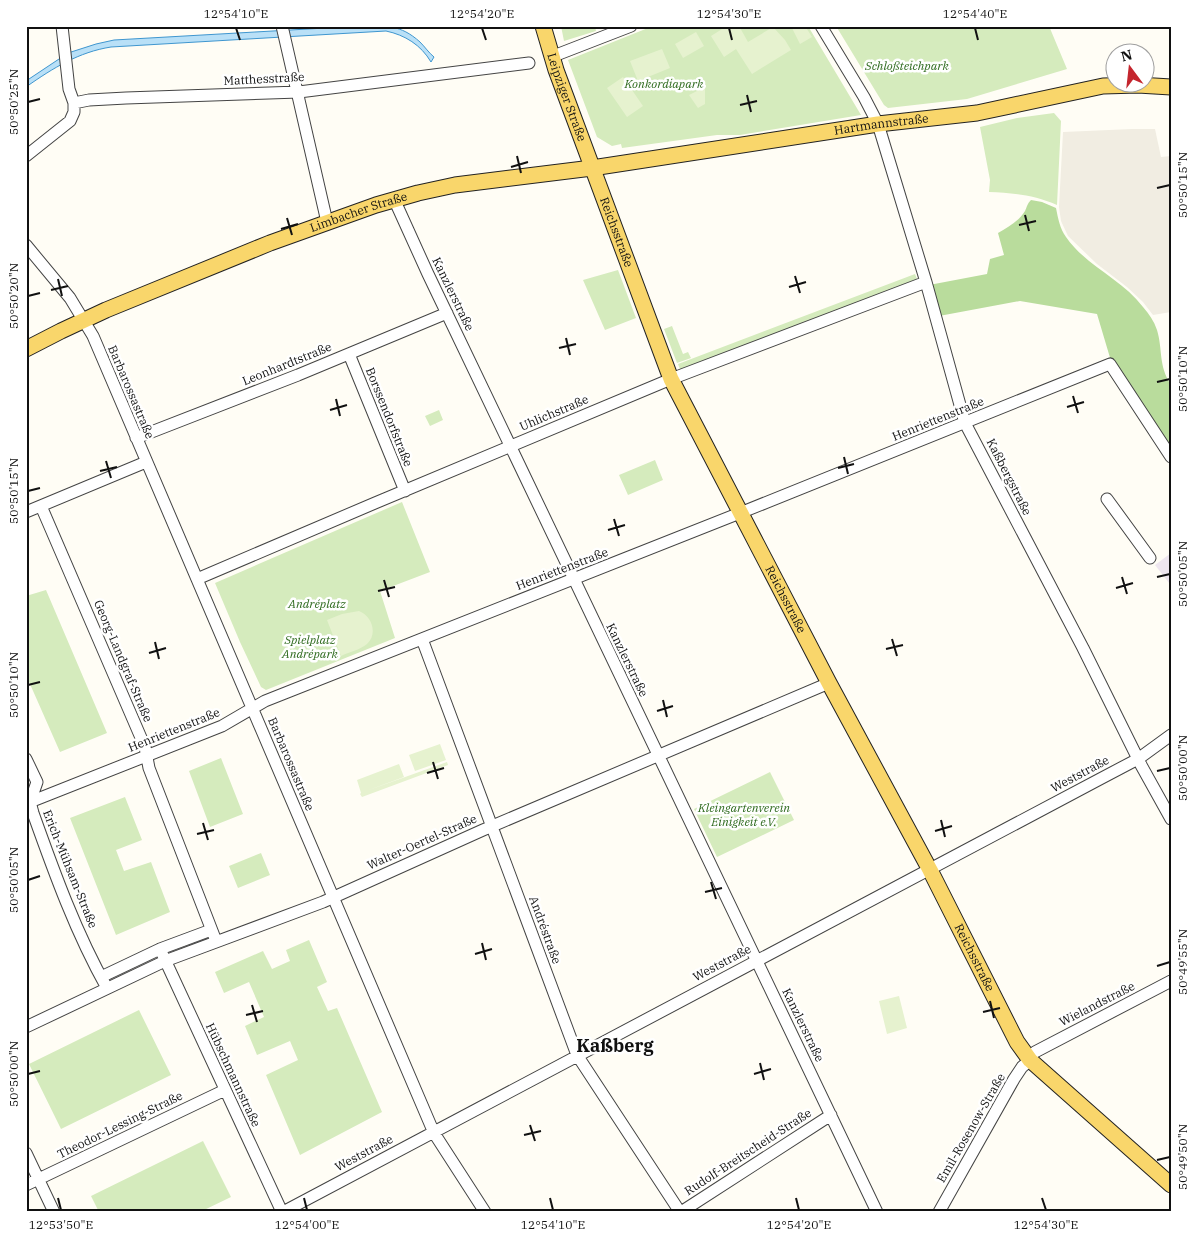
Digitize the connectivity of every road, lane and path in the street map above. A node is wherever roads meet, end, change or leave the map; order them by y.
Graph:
1 (62, 26) edge
2 (543, 26) edge
3 (631, 26) edge
4 (821, 26) edge
5 (284, 31) edge
6 (551, 57) junction
7 (529, 63) dead end
8 (1171, 87) edge
9 (299, 92) junction
10 (74, 103) junction
11 (878, 124) junction
12 (26, 156) edge
13 (592, 168) junction
14 (394, 199) junction
15 (327, 222) junction
16 (26, 245) edge
17 (926, 282) junction
18 (447, 313) junction
19 (83, 320) junction
20 (26, 349) edge
21 (349, 354) junction
22 (671, 379) junction
23 (965, 423) junction
24 (136, 438) junction
25 (510, 447) junction
26 (1171, 457) edge
27 (146, 462) junction
28 (405, 491) junction
29 (1107, 499) dead end
30 (42, 506) junction
31 (26, 512) edge
32 (740, 513) junction
33 (1150, 558) dead end
34 (197, 579) junction
35 (573, 579) junction
36 (422, 638) junction
37 (829, 684) junction
38 (252, 709) junction
39 (1171, 735) edge
40 (146, 756) junction
41 (658, 756) junction
42 (26, 759) edge
43 (1138, 759) junction
44 (28, 802) edge
45 (1171, 819) edge
46 (493, 826) junction
47 (930, 870) junction
48 (333, 896) junction
49 (211, 930) junction
50 (216, 942) junction
51 (160, 949) junction
52 (756, 960) junction
53 (165, 961) junction
54 (101, 978) junction
55 (1171, 981) edge
56 (107, 988) junction
57 (26, 1027) edge
58 (577, 1055) junction
59 (1033, 1056) junction
60 (225, 1090) junction
61 (831, 1115) junction
62 (434, 1132) junction
63 (26, 1153) edge
64 (38, 1179) junction
65 (26, 1185) edge
66 (1171, 1185) edge
67 (54, 1212) edge
68 (282, 1212) edge
69 (485, 1212) edge
70 (681, 1212) edge
71 (877, 1212) edge
72 (939, 1212) edge

1 - 10 street
2 - 6 main road, Leipziger Straße
3 - 6 street
4 - 11 street, Kaßbergstraße
5 - 9 street
6 - 13 main road, Leipziger Straße
7 - 9 street, Matthesstraße
8 - 11 main road, Hartmannstraße
9 - 10 street, Matthesstraße
9 - 15 street
10 - 12 street
11 - 13 main road, Hartmannstraße
11 - 17 street, Kaßbergstraße
13 - 14 main road, Limbacher Straße
13 - 22 main road, Reichsstraße
14 - 15 main road, Limbacher Straße
14 - 18 street, Kanzlerstraße
15 - 19 main road, Limbacher Straße
16 - 19 street, Barbarossastraße
17 - 22 street, Uhlichstraße
17 - 23 street, Kaßbergstraße
18 - 21 street, Leonhardtstraße
18 - 25 street, Kanzlerstraße
19 - 20 main road, Limbacher Straße
19 - 24 street, Barbarossastraße
21 - 24 street, Leonhardtstraße
21 - 28 street, Borssendorfstraße
22 - 25 street, Uhlichstraße
22 - 32 main road, Reichsstraße
23 - 26 street, Henriettenstraße
23 - 32 street, Henriettenstraße
23 - 43 street, Kaßbergstraße
24 - 27 street, Barbarossastraße
25 - 28 street, Uhlichstraße
25 - 35 street, Kanzlerstraße
27 - 30 street
27 - 34 street, Barbarossastraße
28 - 34 street, Uhlichstraße
29 - 33 street
30 - 31 street
30 - 40 street, Georg-Landgraf-Straße
32 - 35 street, Henriettenstraße
32 - 37 main road, Reichsstraße
34 - 38 street, Barbarossastraße
35 - 36 street, Henriettenstraße
35 - 41 street, Kanzlerstraße
36 - 38 street, Henriettenstraße
36 - 46 street, Andréstraße
37 - 41 street, Walter-Oertel-Straße
37 - 47 main road, Reichsstraße
38 - 40 street, Henriettenstraße
38 - 48 street, Barbarossastraße
39 - 43 street, Weststraße
40 - 44 street, Henriettenstraße
40 - 49 street, Georg-Landgraf-Straße
41 - 46 street, Walter-Oertel-Straße
41 - 52 street, Kanzlerstraße
42 - 44 street, Erich-Mühsam-Straße
43 - 45 street, Kaßbergstraße
43 - 47 street, Weststraße
44 - 54 street, Erich-Mühsam-Straße
46 - 48 street, Walter-Oertel-Straße
46 - 58 street, Andréstraße
47 - 52 street, Weststraße
47 - 59 main road, Reichsstraße
48 - 50 street, Walter-Oertel-Straße
48 - 62 street, Barbarossastraße
49 - 50 street, Georg-Landgraf-Straße
49 - 51 street
50 - 53 street, Walter-Oertel-Straße
51 - 53 street, Hübschmannstraße
51 - 54 street
52 - 58 street, Weststraße
52 - 61 street, Kanzlerstraße
53 - 56 street, Walter-Oertel-Straße
53 - 60 street, Hübschmannstraße
54 - 56 street, Erich-Mühsam-Straße
55 - 59 street, Wielandstraße
56 - 57 street, Walter-Oertel-Straße
58 - 62 street, Weststraße
58 - 70 street, Andréstraße
59 - 66 main road, Reichsstraße
59 - 72 street, Emil-Rosenow-Straße
60 - 64 street, Theodor-Lessing-Straße
60 - 68 street, Hübschmannstraße
61 - 70 street, Rudolf-Breitscheid-Straße
61 - 71 street, Kanzlerstraße
62 - 68 street, Weststraße
62 - 69 street, Barbarossastraße
63 - 64 street
64 - 65 street, Theodor-Lessing-Straße
64 - 67 street

